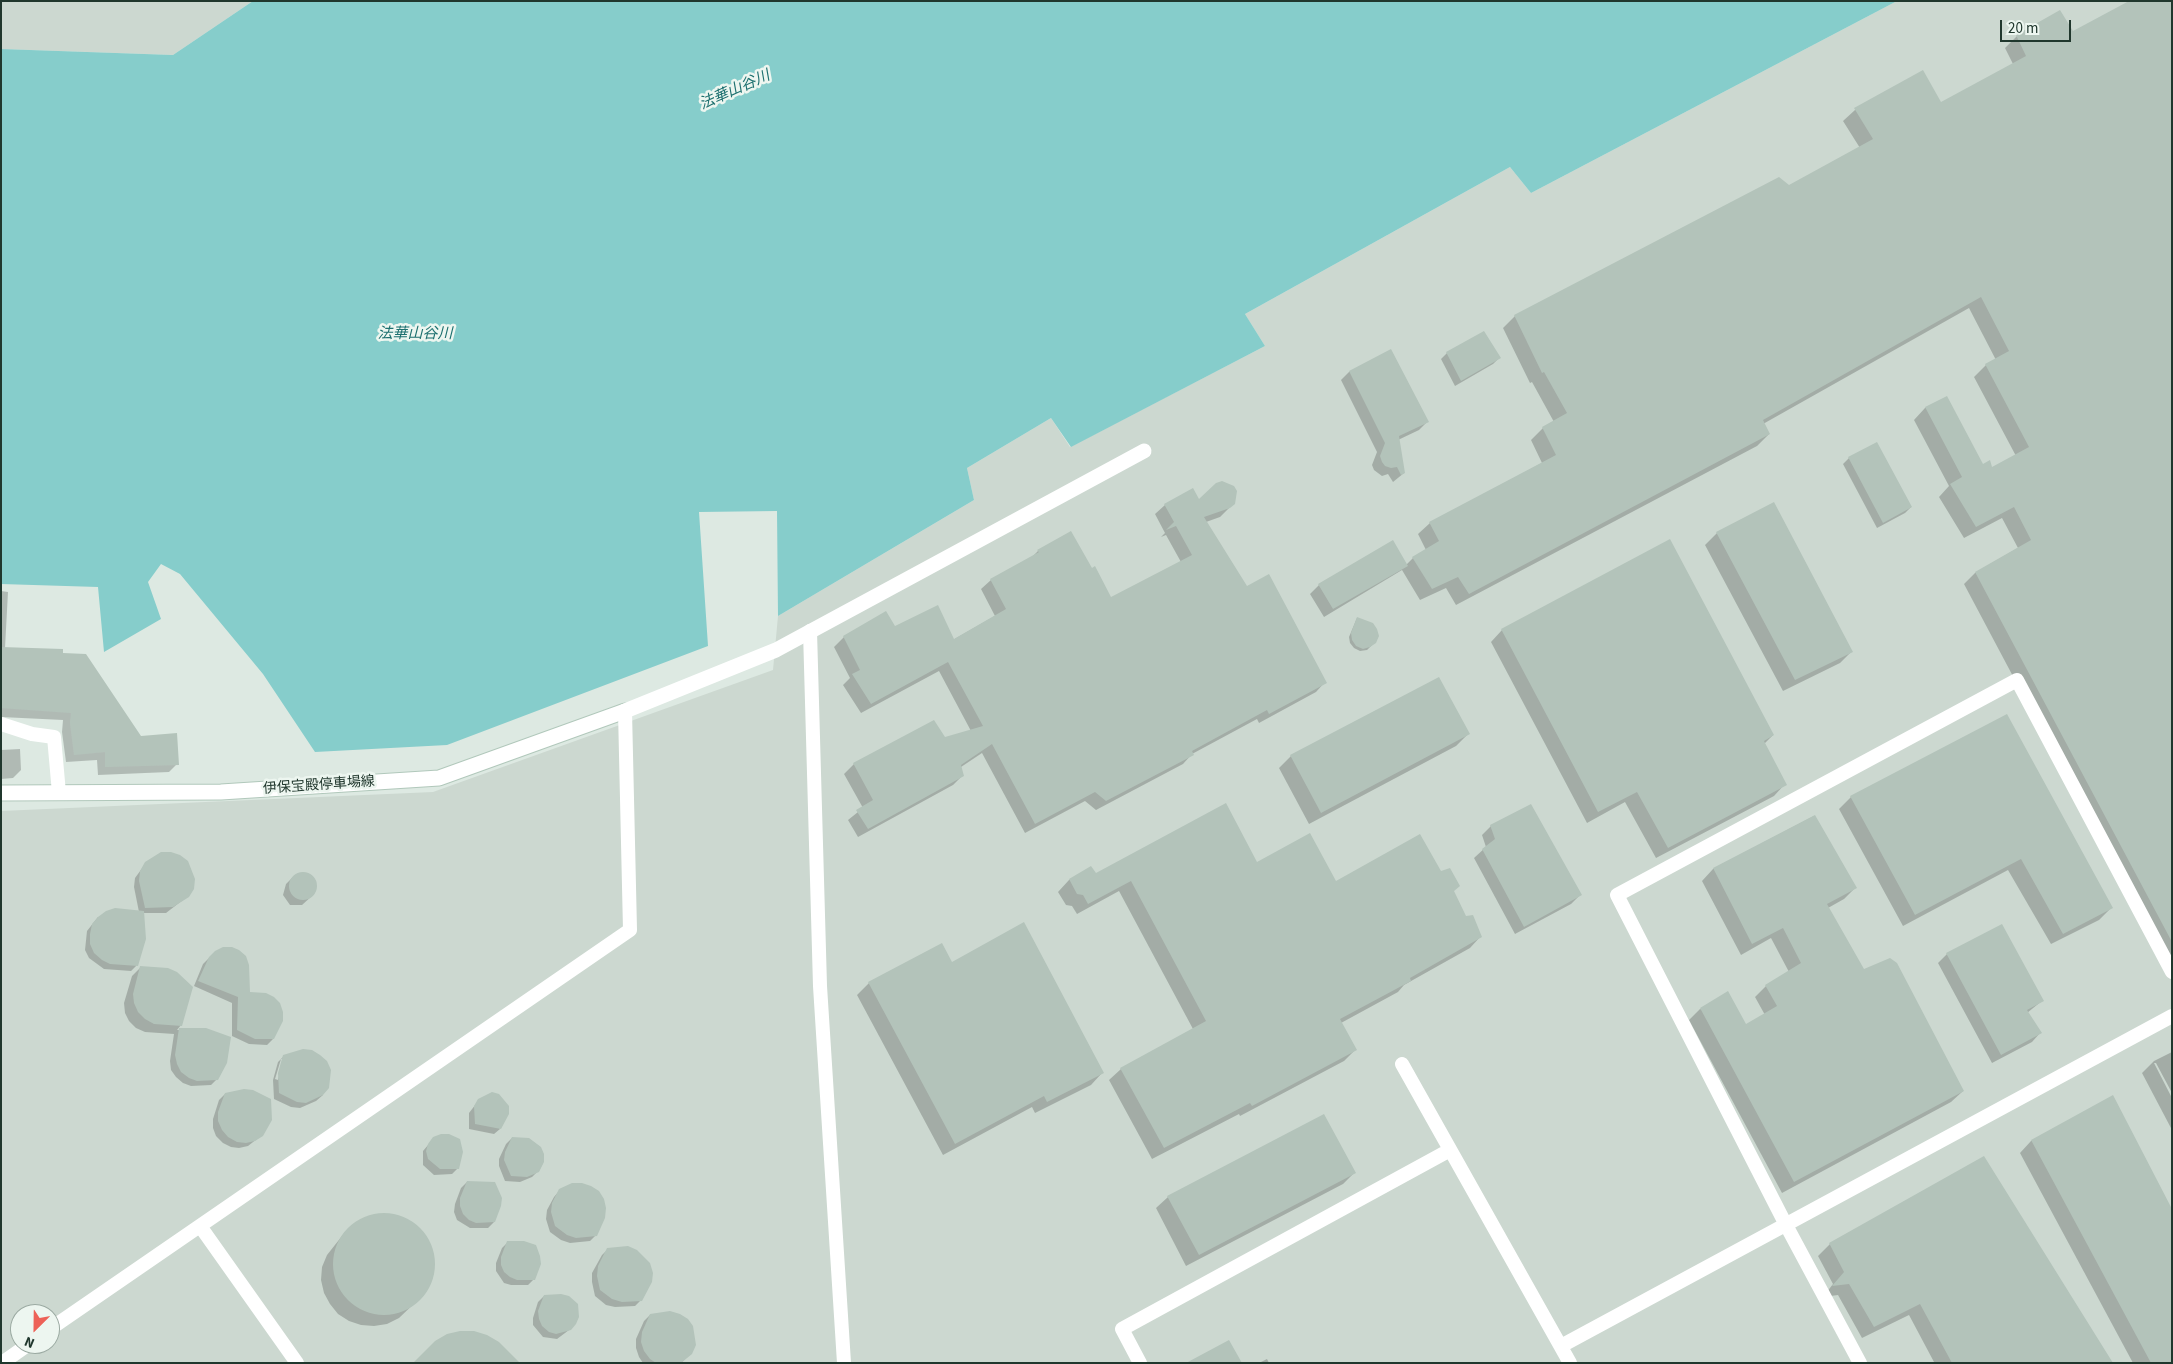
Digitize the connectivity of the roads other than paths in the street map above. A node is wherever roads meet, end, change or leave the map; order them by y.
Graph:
1 (1144, 451) dead end
2 (810, 631) junction
3 (625, 710) junction
4 (1, 724) edge
5 (1, 793) edge
6 (59, 793) junction
7 (2172, 972) edge
8 (2172, 1016) edge
9 (1402, 1064) dead end
10 (1450, 1150) junction
11 (1786, 1225) junction
12 (200, 1226) junction
13 (60, 1322) edge
14 (1561, 1346) junction
15 (15, 1354) edge
16 (2, 1363) edge
17 (297, 1363) edge
18 (844, 1363) edge
19 (1140, 1363) edge
20 (1570, 1363) edge
21 (1860, 1363) edge

1 - 2 main road, 伊保宝殿停車場線
2 - 3 main road, 伊保宝殿停車場線
2 - 18 lane
3 - 6 main road, 伊保宝殿停車場線
3 - 12 lane
4 - 6 lane
5 - 6 main road, 伊保宝殿停車場線
7 - 11 lane
8 - 11 lane
9 - 10 lane
10 - 14 lane
10 - 19 lane
11 - 14 lane
11 - 21 lane
12 - 13 lane
12 - 17 lane
14 - 20 lane
15 - 16 lane

